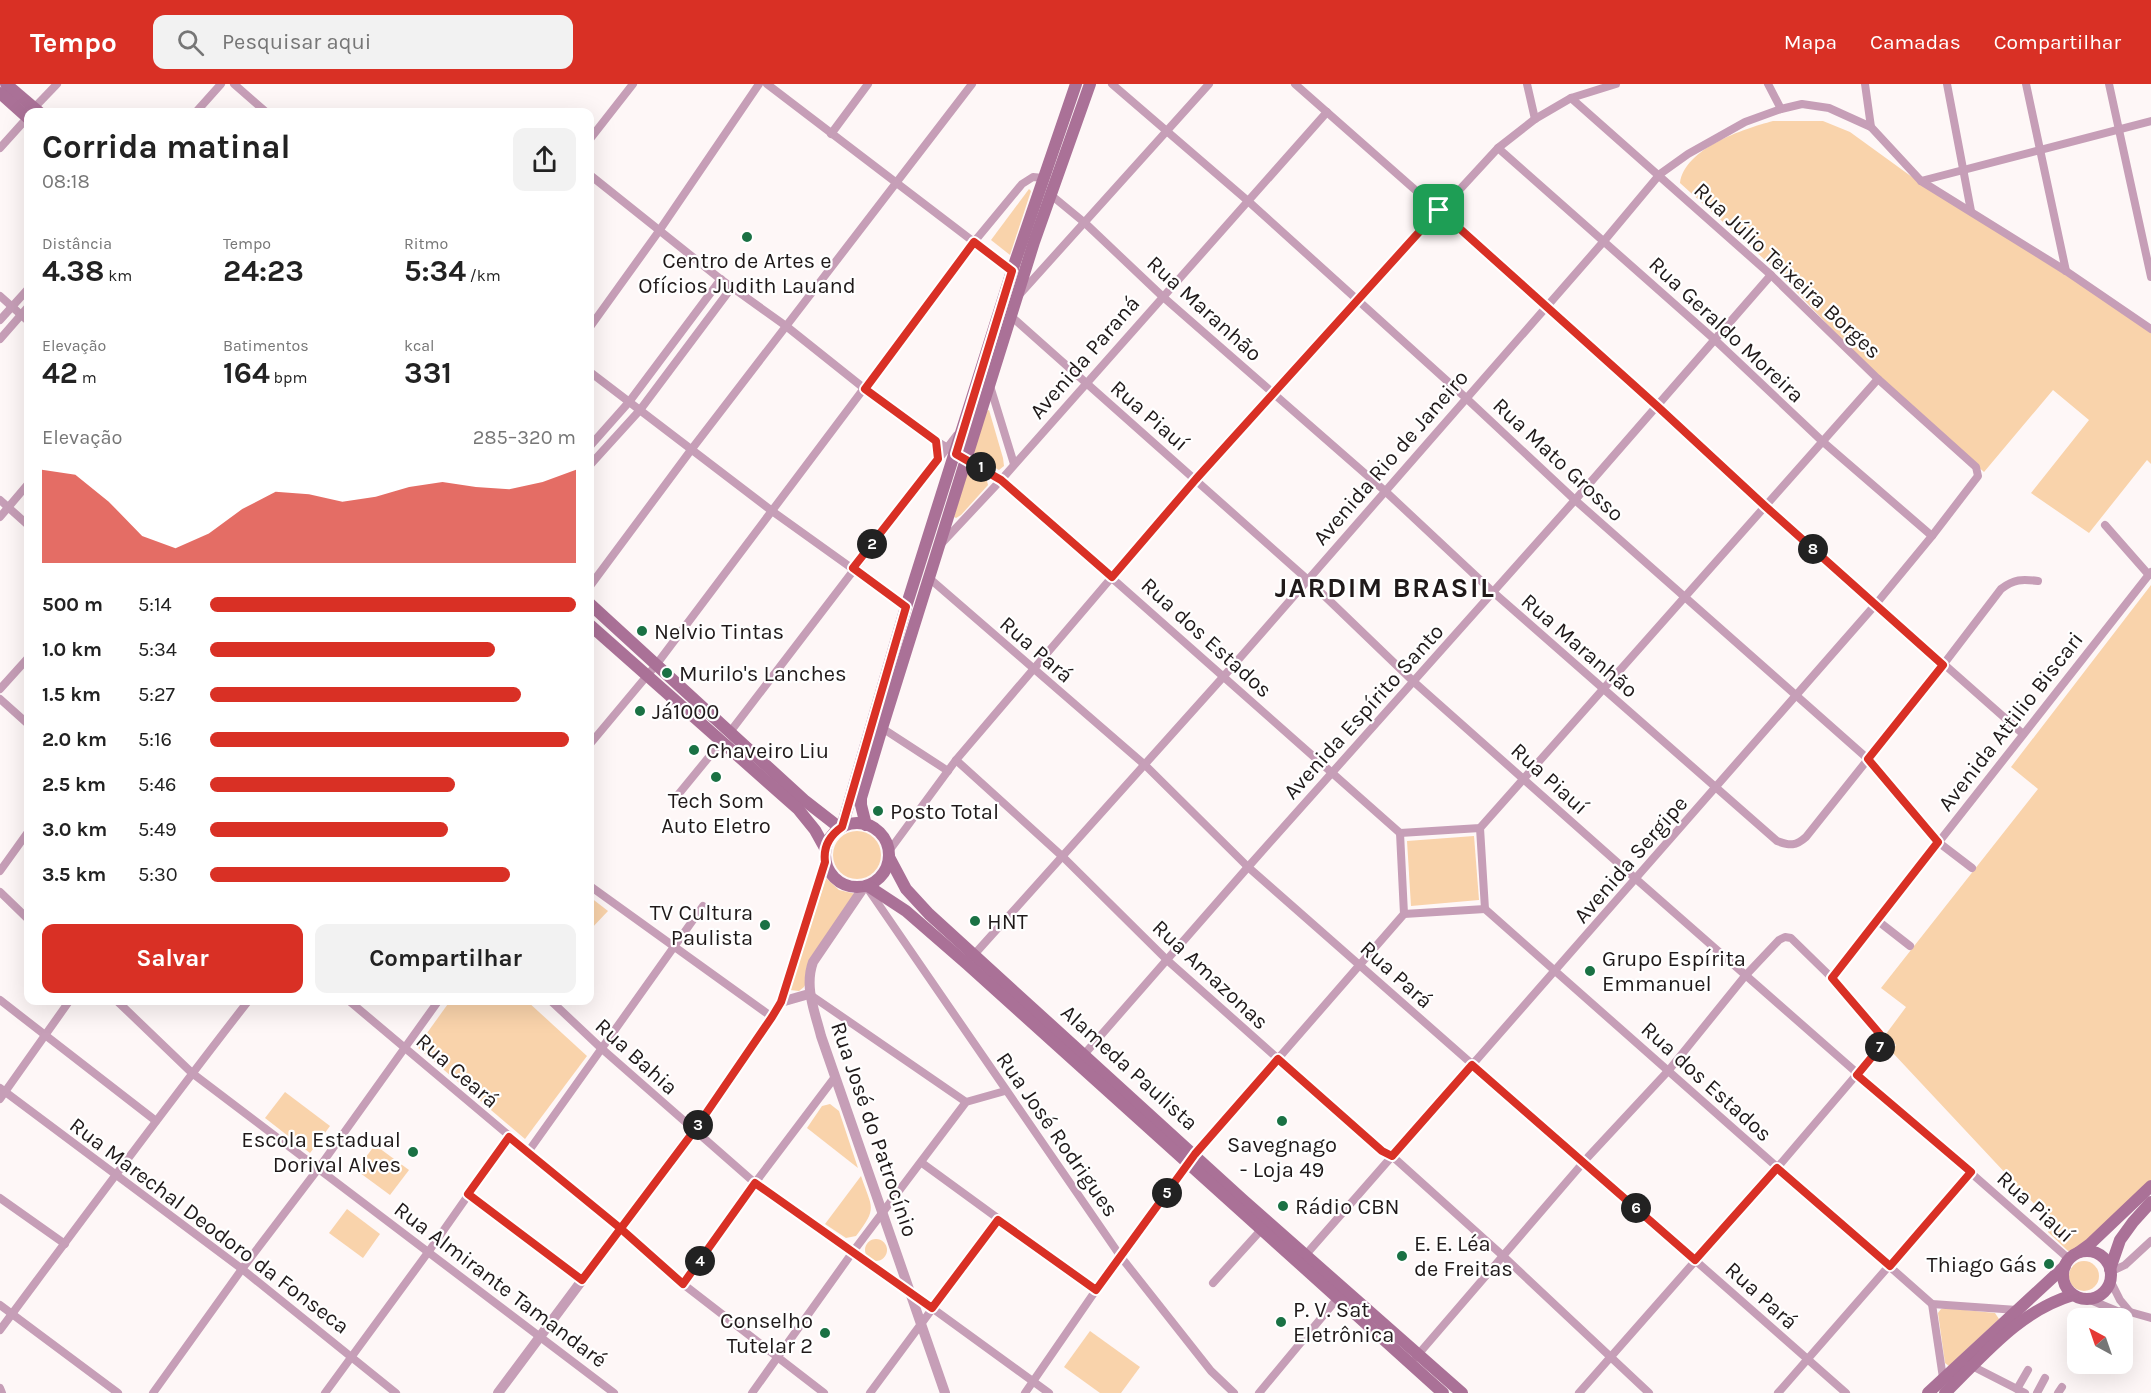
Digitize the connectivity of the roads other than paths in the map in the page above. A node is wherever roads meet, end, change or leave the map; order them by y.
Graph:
1 (6, 84) edge
2 (57, 84) edge
3 (221, 84) edge
4 (234, 84) edge
5 (633, 84) edge
6 (759, 84) edge
7 (767, 84) edge
8 (868, 84) edge
9 (972, 84) edge
10 (1076, 84) edge
11 (1090, 84) edge
12 (1112, 84) edge
13 (1209, 84) edge
14 (1295, 84) edge
15 (1527, 84) edge
16 (1616, 84) edge
17 (1768, 84) edge
18 (1865, 84) edge
19 (1947, 84) edge
20 (2026, 84) edge
21 (2109, 84) edge
22 (0, 93) edge
23 (1571, 98) junction
24 (24, 108) edge
25 (28, 108) edge
26 (38, 108) edge
27 (200, 108) edge
28 (261, 108) edge
29 (1781, 109) junction
30 (1327, 112) junction
31 (1535, 119) junction
32 (2151, 121) edge
33 (24, 123) edge
34 (1872, 127) junction
35 (2120, 130) junction
36 (1167, 132) junction
37 (594, 134) edge
38 (831, 134) junction
39 (0, 148) edge
40 (1498, 148) junction
41 (2041, 151) junction
42 (1962, 171) junction
43 (1660, 174) junction
44 (594, 178) edge
45 (1043, 178) junction
46 (1921, 180) junction
47 (896, 182) junction
48 (1051, 195) junction
49 (1248, 201) junction
50 (1439, 210) junction
51 (1971, 211) junction
52 (1085, 223) junction
53 (659, 231) junction
54 (1604, 241) junction
55 (974, 242) junction
56 (1012, 271) junction
57 (2066, 271) junction
58 (1771, 275) junction
59 (2151, 277) edge
60 (721, 279) junction
61 (732, 287) junction
62 (24, 293) edge
63 (1019, 295) junction
64 (0, 296) edge
65 (1162, 296) junction
66 (1357, 301) junction
67 (12, 306) junction
68 (1547, 306) junction
69 (24, 317) edge
70 (1012, 317) junction
71 (24, 319) edge
72 (0, 320) edge
73 (594, 321) edge
74 (786, 326) junction
75 (2151, 329) edge
76 (0, 339) edge
77 (1714, 339) junction
78 (594, 375) edge
79 (1878, 379) junction
80 (1086, 382) junction
81 (990, 386) junction
82 (865, 389) junction
83 (1274, 393) junction
84 (1466, 398) junction
85 (629, 402) junction
86 (1657, 406) junction
87 (640, 410) junction
88 (594, 441) edge
89 (936, 441) junction
90 (1822, 441) junction
91 (691, 450) junction
92 (956, 454) junction
93 (938, 459) junction
94 (594, 461) edge
95 (1014, 464) junction
96 (1978, 471) joint
97 (1196, 479) junction
98 (1001, 480) junction
99 (24, 489) edge
100 (1385, 491) junction
101 (0, 500) edge
102 (1575, 501) junction
103 (1765, 506) junction
104 (8, 507) junction
105 (772, 511) junction
106 (0, 516) edge
107 (24, 521) edge
108 (2105, 525) dead end
109 (1932, 537) junction
110 (940, 544) junction
111 (853, 568) junction
112 (2150, 573) edge
113 (1112, 577) junction
114 (929, 578) junction
115 (1308, 580) junction
116 (594, 581) edge
117 (2038, 581) dead end
118 (1493, 592) junction
119 (1684, 597) junction
120 (1876, 604) junction
121 (906, 607) junction
122 (594, 608) edge
123 (594, 629) edge
124 (24, 662) edge
125 (657, 665) junction
126 (1943, 665) junction
127 (1032, 669) junction
128 (648, 676) junction
129 (1224, 676) junction
130 (1414, 682) junction
131 (0, 689) edge
132 (1605, 689) junction
133 (1796, 696) junction
134 (0, 699) edge
135 (24, 720) edge
136 (882, 728) junction
137 (2022, 734) junction
138 (726, 736) junction
139 (594, 739) edge
140 (1868, 759) junction
141 (956, 760) junction
142 (1144, 765) junction
143 (948, 771) junction
144 (1332, 772) junction
145 (1525, 779) junction
146 (1716, 788) junction
147 (677, 796) dead end
148 (866, 825) junction
149 (841, 827) junction
150 (1480, 828) junction
151 (1400, 833) junction
152 (24, 838) edge
153 (1938, 842) junction
154 (825, 849) junction
155 (889, 854) junction
156 (1063, 857) junction
157 (825, 862) junction
158 (1248, 867) junction
159 (1972, 868) dead end
160 (0, 871) edge
161 (1636, 879) junction
162 (866, 886) junction
163 (594, 889) edge
164 (0, 892) edge
165 (703, 906) dead end
166 (1485, 909) junction
167 (1404, 914) junction
168 (24, 915) edge
169 (1878, 921) junction
170 (674, 945) junction
171 (1910, 946) dead end
172 (971, 959) junction
173 (1167, 960) junction
174 (1360, 965) junction
175 (1555, 972) junction
176 (1745, 976) junction
177 (1832, 978) junction
178 (809, 994) junction
179 (0, 1000) edge
180 (781, 1002) junction
181 (66, 1005) edge
182 (121, 1005) edge
183 (245, 1005) edge
184 (354, 1005) edge
185 (435, 1005) edge
186 (555, 1005) edge
187 (772, 1017) junction
188 (45, 1035) junction
189 (404, 1047) junction
190 (601, 1048) junction
191 (1080, 1059) junction
192 (1278, 1059) junction
193 (1472, 1065) junction
194 (1669, 1070) junction
195 (192, 1073) junction
196 (1857, 1075) junction
197 (836, 1077) junction
198 (1005, 1091) junction
199 (2, 1093) edge
200 (966, 1102) junction
201 (156, 1121) junction
202 (694, 1131) junction
203 (509, 1137) junction
204 (528, 1152) junction
205 (1392, 1156) junction
206 (1192, 1159) junction
207 (922, 1162) junction
208 (1584, 1162) junction
209 (1777, 1168) junction
210 (318, 1169) junction
211 (1971, 1172) junction
212 (117, 1175) junction
213 (755, 1183) junction
214 (2151, 1186) edge
215 (468, 1194) junction
216 (0, 1198) edge
217 (2151, 1202) edge
218 (882, 1213) junction
219 (998, 1220) junction
220 (620, 1228) junction
221 (1261, 1230) junction
222 (2151, 1241) edge
223 (65, 1244) junction
224 (429, 1251) junction
225 (852, 1253) junction
226 (1502, 1255) junction
227 (1121, 1257) junction
228 (1302, 1259) junction
229 (1695, 1260) junction
230 (2070, 1260) junction
231 (1890, 1266) junction
232 (242, 1269) junction
233 (2110, 1274) junction
234 (582, 1280) junction
235 (1213, 1283) dead end
236 (683, 1284) junction
237 (1096, 1290) junction
238 (910, 1292) junction
239 (2073, 1295) junction
240 (1337, 1299) junction
241 (2088, 1299) junction
242 (1932, 1304) junction
243 (0, 1305) edge
244 (932, 1308) junction
245 (2110, 1308) edge
246 (2127, 1308) edge
247 (2017, 1310) junction
248 (2133, 1312) edge
249 (13, 1313) junction
250 (2151, 1318) edge
251 (921, 1324) junction
252 (0, 1330) edge
253 (540, 1336) junction
254 (352, 1357) junction
255 (777, 1358) junction
256 (1610, 1358) junction
257 (1414, 1359) junction
258 (1808, 1360) junction
259 (1972, 1366) junction
260 (2028, 1370) dead end
261 (1944, 1378) junction
262 (2045, 1378) dead end
263 (1033, 1382) junction
264 (0, 1388) edge
265 (1446, 1390) edge
266 (2021, 1391) edge
267 (2, 1393) edge
268 (118, 1393) edge
269 (153, 1393) edge
270 (325, 1393) edge
271 (396, 1393) edge
272 (498, 1393) edge
273 (614, 1393) edge
274 (752, 1393) edge
275 (824, 1393) edge
276 (870, 1393) edge
277 (945, 1393) edge
278 (1025, 1393) edge
279 (1049, 1393) edge
280 (1234, 1393) edge
281 (1260, 1393) edge
282 (1462, 1393) edge
283 (1579, 1393) edge
284 (1649, 1393) edge
285 (1778, 1393) edge
286 (1846, 1393) edge
287 (1928, 1393) edge
288 (1945, 1393) edge
289 (2037, 1393) edge

1 - 25 main road
2 - 26 street
3 - 27 street
4 - 28 street
5 - 37 street
6 - 53 street
7 - 38 street
8 - 38 street
9 - 47 street
10 - 45 main road
11 - 48 main road
12 - 36 street, Rua Mato Grosso
13 - 36 street
14 - 30 street
15 - 31 street
16 - 23 street
17 - 29 street
18 - 34 street
19 - 42 street
20 - 41 street
21 - 35 street
22 - 24 main road
23 - 31 street
23 - 43 street, Rua Júlio Teixeira Borges
29 - 34 street, Avenida Rio de Janeiro
29 - 43 street, Avenida Rio de Janeiro
30 - 49 street, Avenida Paraná
30 - 50 street
31 - 40 street
32 - 35 street
33 - 39 street
34 - 46 street
35 - 41 street
35 - 59 street
36 - 49 street, Rua Mato Grosso
36 - 52 street
38 - 47 street
40 - 50 street
40 - 54 street, Rua Geraldo Moreira
41 - 42 street
41 - 57 street
42 - 46 street
42 - 51 street
43 - 54 street, Avenida Rio de Janeiro
43 - 58 street, Rua Júlio Teixeira Borges
44 - 53 street, Rua dos Estados
45 - 55 street
45 - 56 main road
46 - 51 street
47 - 55 street
47 - 74 street
48 - 52 street, Rua Maranhão
48 - 63 main road
49 - 65 street, Avenida Paraná
49 - 66 street, Rua Mato Grosso
50 - 66 street
50 - 68 street
51 - 57 street
52 - 63 street
52 - 65 street, Rua Maranhão
53 - 60 street, Rua dos Estados
53 - 73 street
54 - 68 street, Avenida Rio de Janeiro
54 - 77 street, Rua Geraldo Moreira
55 - 56 street
55 - 82 street
56 - 92 main road
57 - 75 street
58 - 77 street, Avenida Espírito Santo
58 - 79 street, Rua Júlio Teixeira Borges
60 - 61 street, Rua dos Estados
60 - 85 street
61 - 74 street, Rua dos Estados
61 - 87 street
62 - 67 street
63 - 70 main road
64 - 67 street
65 - 80 street, Avenida Paraná
65 - 83 street, Rua Maranhão
66 - 83 street
66 - 84 street, Rua Mato Grosso
67 - 69 street
67 - 72 street
68 - 84 street, Avenida Rio de Janeiro
68 - 86 street
70 - 80 street, Rua Piauí
70 - 81 main road
71 - 76 street
74 - 82 street, Rua dos Estados
74 - 91 street
77 - 86 street, Avenida Espírito Santo
77 - 90 street, Rua Geraldo Moreira
78 - 85 street
79 - 90 street
79 - 96 street, Rua Júlio Teixeira Borges
80 - 95 street, Avenida Paraná
80 - 97 street, Rua Piauí
81 - 92 main road
81 - 95 street
82 - 89 street, Rua dos Estados
82 - 105 street
83 - 97 street
83 - 100 street, Rua Maranhão
84 - 100 street, Avenida Rio de Janeiro
84 - 102 street, Rua Mato Grosso
85 - 87 street
85 - 88 street
86 - 102 street, Avenida Espírito Santo
86 - 103 street
87 - 91 street
87 - 94 street
89 - 92 street, Rua dos Estados
89 - 93 street
90 - 103 street
90 - 109 street, Rua Geraldo Moreira
91 - 105 street
91 - 116 street
92 - 93 street
92 - 98 street, Rua dos Estados
92 - 110 main road
92 - 121 main road
93 - 111 street
95 - 98 street, Avenida Paraná
96 - 109 street, Avenida Sergipe
97 - 113 street
97 - 115 street, Rua Piauí
98 - 110 street, Avenida Paraná
98 - 113 street, Rua dos Estados
99 - 104 street
100 - 115 street, Avenida Rio de Janeiro
100 - 118 street, Rua Maranhão
101 - 104 street
102 - 118 street, Avenida Espírito Santo
102 - 119 street, Rua Mato Grosso
103 - 119 street
103 - 120 street
104 - 106 street
104 - 107 street
105 - 111 street
105 - 125 street
108 - 112 street
109 - 120 street, Avenida Sergipe
110 - 114 main road
111 - 121 street
111 - 138 street
112 - 137 street, Avenida Attilio Biscari
113 - 127 street
113 - 129 street, Rua dos Estados
114 - 127 street, Rua Pará
114 - 136 main road
115 - 129 street, Avenida Rio de Janeiro
115 - 130 street, Rua Piauí
117 - 126 street
118 - 130 street, Avenida Espírito Santo
118 - 132 street, Rua Maranhão
119 - 132 street
119 - 133 street, Rua Mato Grosso
120 - 126 street
120 - 133 street, Avenida Sergipe
121 - 149 main road
122 - 125 main road
123 - 128 main road
124 - 131 street
125 - 128 street
125 - 138 main road
126 - 137 street
126 - 140 street
127 - 141 street
127 - 142 street, Rua Pará
128 - 138 main road
128 - 139 street
129 - 142 street, Avenida Rio de Janeiro
129 - 144 street, Rua dos Estados
130 - 144 street, Avenida Espírito Santo
130 - 145 street, Rua Piauí
132 - 145 street
132 - 146 street, Rua Maranhão
133 - 140 street, Rua Mato Grosso
133 - 146 street, Avenida Sergipe
134 - 135 street
136 - 143 street
136 - 148 main road
137 - 153 street, Avenida Attilio Biscari
138 - 147 street
138 - 149 main road
138 - 154 main road
140 - 146 street, Rua Maranhão
140 - 153 street, Rua Mato Grosso
141 - 143 street
141 - 156 street, Rua Amazonas
142 - 156 street, Avenida Rio de Janeiro
142 - 158 street, Rua Pará
143 - 155 street
144 - 151 street, Rua dos Estados
144 - 158 street, Avenida Espírito Santo
145 - 150 street
145 - 161 street, Rua Piauí
146 - 161 street, Avenida Sergipe
148 - 149 main road
148 - 155 main road
149 - 154 main road
150 - 151 street
150 - 166 street
151 - 167 street
152 - 160 street
153 - 159 street, Rua Mato Grosso
153 - 169 street, Avenida Attilio Biscari
154 - 157 main road
155 - 162 main road
155 - 172 main road, Alameda Paulista
156 - 172 street, Avenida Rio de Janeiro
156 - 173 street, Rua Amazonas
157 - 162 main road
157 - 180 street
158 - 173 street, Avenida Espírito Santo
158 - 174 street, Rua Pará
161 - 175 street, Avenida Sergipe
161 - 176 street, Rua Piauí
162 - 172 main road, Alameda Paulista
162 - 178 street, Rua José do Patrocínio
162 - 198 street, Rua José Rodrigues
163 - 170 street
164 - 168 street
165 - 170 street
166 - 167 street
166 - 175 street, Rua dos Estados
167 - 174 street
169 - 171 street
169 - 177 street, Avenida Attilio Biscari
170 - 187 street
170 - 190 street
172 - 191 main road, Alameda Paulista
173 - 191 street, Avenida Espírito Santo
173 - 192 street, Rua Amazonas
174 - 192 street
174 - 193 street, Rua Pará
175 - 193 street, Avenida Sergipe
175 - 194 street, Rua dos Estados
176 - 177 street
176 - 194 street
176 - 196 street, Rua Piauí
177 - 196 street
178 - 180 street
178 - 197 street, Rua José do Patrocínio
178 - 200 street
179 - 188 street
180 - 187 street
181 - 188 street
182 - 195 street, Rua Almirante Tamandaré
183 - 195 street
184 - 189 street, Rua Ceará
185 - 189 street
186 - 190 street, Rua Bahia
187 - 202 street
188 - 199 street
188 - 201 street
189 - 203 street, Rua Ceará
189 - 210 street
190 - 202 street, Rua Bahia
190 - 204 street
191 - 206 main road, Alameda Paulista
192 - 205 street, Rua Amazonas
192 - 206 street
193 - 205 street, Avenida Sergipe
193 - 208 street, Rua Pará
194 - 208 street
194 - 209 street, Rua dos Estados
195 - 201 street
195 - 210 street, Rua Almirante Tamandaré
196 - 209 street
196 - 211 street, Rua Piauí
197 - 213 street
197 - 218 street, Rua José do Patrocínio
198 - 200 street
198 - 227 street, Rua José Rodrigues
199 - 212 street, Rua Marechal Deodoro da Fonseca
200 - 207 street
201 - 212 street
202 - 213 street, Rua Bahia
202 - 220 street
203 - 204 street, Rua Ceará
203 - 215 street
204 - 220 street, Rua Ceará
205 - 226 street, Rua Amazonas
205 - 228 street, Avenida Sergipe
206 - 221 main road, Alameda Paulista
206 - 227 street
206 - 228 main road, Alameda Paulista
207 - 218 street
207 - 219 street
208 - 226 street
208 - 229 street, Rua Pará
209 - 229 street
209 - 231 street, Rua dos Estados
210 - 224 street, Rua Almirante Tamandaré
210 - 232 street
211 - 230 street, Rua Piauí
211 - 231 street
212 - 223 street
212 - 232 street, Rua Marechal Deodoro da Fonseca
213 - 225 street, Rua Bahia
213 - 236 street
214 - 230 main road
215 - 224 street
215 - 234 street
216 - 223 street
217 - 233 main road
218 - 225 street
218 - 238 street, Rua José do Patrocínio
219 - 237 street
219 - 244 street
220 - 234 street
220 - 236 street, Rua Ceará
221 - 228 main road, Alameda Paulista
221 - 235 street
222 - 233 street
223 - 249 street
224 - 253 street, Rua Almirante Tamandaré
224 - 254 street
225 - 238 street, Rua Bahia
225 - 255 street
226 - 256 street, Rua Amazonas
226 - 257 street
227 - 237 street
227 - 280 street, Rua José Rodrigues
228 - 240 main road, Alameda Paulista
228 - 257 main road, Alameda Paulista
229 - 256 street
229 - 258 street, Rua Pará
230 - 233 main road
230 - 239 main road
230 - 247 main road
231 - 242 street, Rua dos Estados
231 - 258 street
232 - 254 street, Rua Marechal Deodoro da Fonseca
232 - 269 street
233 - 241 main road
233 - 246 street
234 - 253 street
236 - 255 street, Rua Ceará
237 - 263 street
238 - 244 street, Rua Bahia
238 - 251 street, Rua José do Patrocínio
239 - 241 main road
239 - 259 main road
240 - 257 main road, Alameda Paulista
240 - 281 street
241 - 245 street
242 - 247 street
242 - 261 street
243 - 249 street
244 - 251 street
244 - 263 street, Rua Bahia
247 - 261 main road
248 - 250 street
249 - 252 street
249 - 268 street
251 - 276 street
251 - 277 street, Rua José do Patrocínio
253 - 272 street
253 - 273 street, Rua Almirante Tamandaré
254 - 270 street
254 - 271 street, Rua Marechal Deodoro da Fonseca
255 - 274 street
255 - 275 street, Rua Ceará
256 - 283 street
256 - 284 street, Rua Amazonas
257 - 265 main road, Alameda Paulista
258 - 285 street
258 - 286 street, Rua Pará
259 - 266 street
259 - 288 main road
260 - 266 street
261 - 287 main road
262 - 289 street
263 - 278 street
263 - 279 street, Rua Bahia
264 - 267 street
265 - 282 main road, Alameda Paulista

